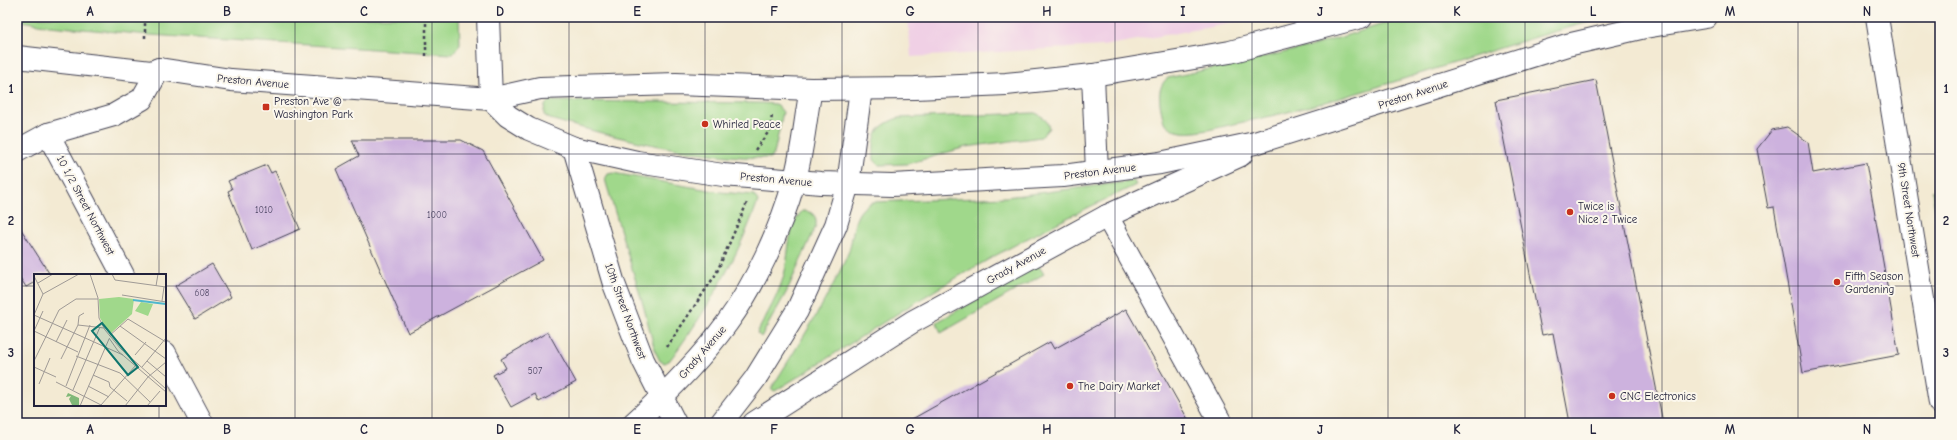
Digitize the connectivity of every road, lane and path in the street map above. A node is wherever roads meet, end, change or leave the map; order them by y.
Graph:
1 (145, 17) edge
2 (426, 17) edge
3 (488, 17) edge
4 (1360, 17) edge
5 (1706, 17) edge
6 (1877, 17) edge
7 (145, 41) dead end
8 (426, 56) dead end
9 (17, 57) edge
10 (159, 69) junction
11 (1093, 75) junction
12 (811, 89) junction
13 (861, 89) junction
14 (491, 99) junction
15 (772, 110) dead end
16 (1292, 132) junction
17 (48, 134) junction
18 (574, 148) junction
19 (17, 151) edge
20 (754, 152) dead end
21 (1097, 172) junction
22 (794, 181) junction
23 (848, 184) junction
24 (749, 201) dead end
25 (1107, 216) junction
26 (122, 274) edge
27 (663, 352) dead end
28 (166, 355) edge
29 (662, 398) junction
30 (1940, 403) edge
31 (202, 423) edge
32 (634, 423) edge
33 (676, 423) edge
34 (721, 423) edge
35 (754, 423) edge
36 (1221, 423) edge

1 - 7 path
2 - 8 path
3 - 14 main road
4 - 11 main road, Preston Avenue
5 - 16 main road, Preston Avenue
6 - 30 main road, 9th Street Northwest
9 - 10 main road, Preston Avenue
10 - 14 main road, Preston Avenue
10 - 17 main road
11 - 13 main road, Preston Avenue
11 - 21 main road
12 - 13 main road, Preston Avenue
12 - 14 main road, Preston Avenue
12 - 22 main road, Grady Avenue
13 - 23 main road
14 - 18 main road, Preston Avenue
15 - 20 path
16 - 21 main road, Preston Avenue
16 - 25 main road, Grady Avenue
17 - 19 main road
17 - 26 main road, 10 1/2 Street Northwest
18 - 22 main road, Preston Avenue
18 - 29 main road, 10th Street Northwest
21 - 23 main road, Preston Avenue
22 - 23 main road, Preston Avenue
22 - 29 main road, Grady Avenue
23 - 34 main road
24 - 27 path
25 - 35 main road, Grady Avenue
25 - 36 main road
28 - 31 main road
29 - 32 main road, Grady Avenue
29 - 33 main road, 10th Street Northwest

